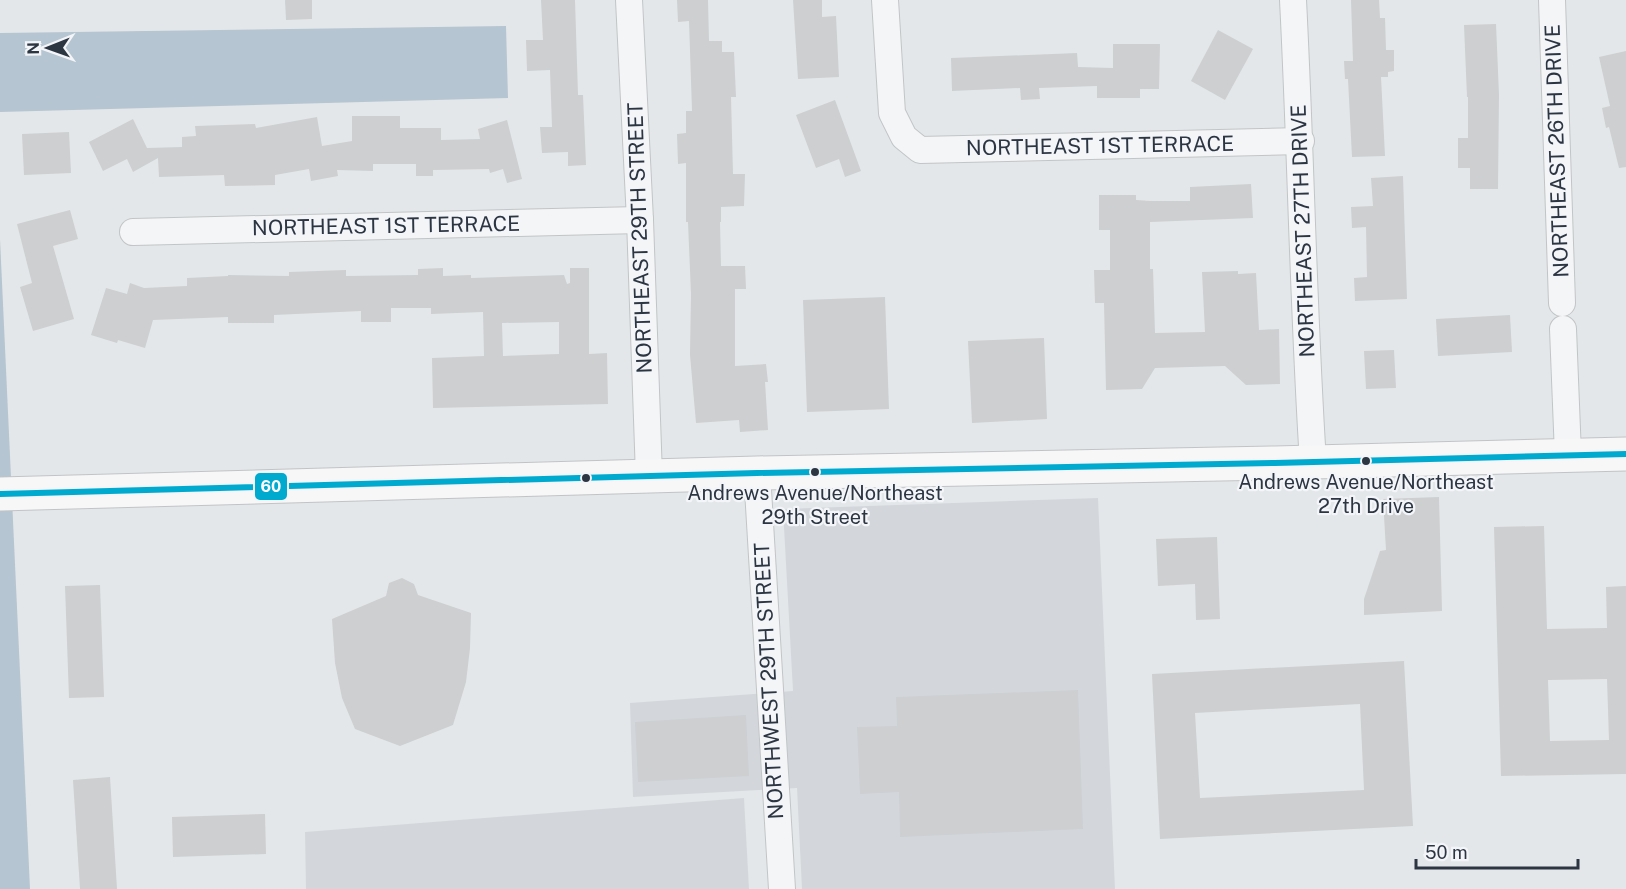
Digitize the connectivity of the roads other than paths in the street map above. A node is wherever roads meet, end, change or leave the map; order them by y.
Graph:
1 (629, 0) edge
2 (885, 0) edge
3 (1293, 0) edge
4 (1552, 0) edge
5 (1300, 141) junction
6 (640, 220) junction
7 (133, 232) dead end
8 (1562, 303) dead end
9 (1563, 330) dead end
10 (1626, 454) edge
11 (1568, 455) junction
12 (1313, 462) junction
13 (757, 473) junction
14 (650, 476) junction
15 (8, 494) edge
16 (782, 889) edge

1 - 6 street, NORTHEAST 29TH STREET
2 - 5 street, NORTHEAST 1ST TERRACE
3 - 5 street, NORTHEAST 27TH DRIVE
4 - 8 street, NORTHEAST 26TH DRIVE
5 - 12 street, NORTHEAST 27TH DRIVE
6 - 7 street, NORTHEAST 1ST TERRACE
6 - 14 street, NORTHEAST 29TH STREET
9 - 11 street
10 - 11 main road
11 - 12 main road
12 - 13 main road
13 - 14 main road
13 - 16 street, NORTHWEST 29TH STREET
14 - 15 main road

